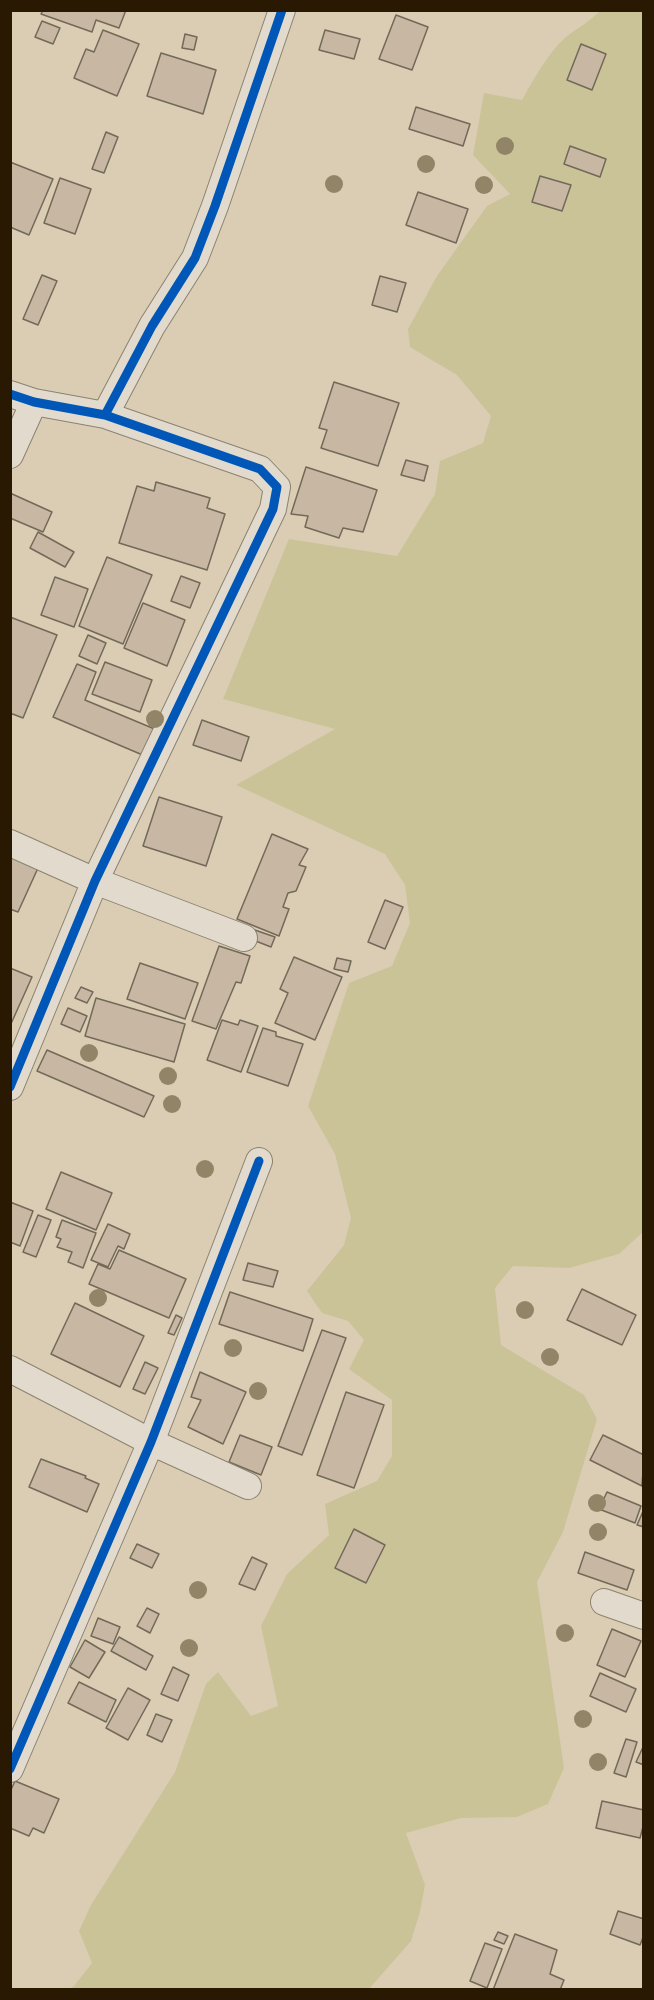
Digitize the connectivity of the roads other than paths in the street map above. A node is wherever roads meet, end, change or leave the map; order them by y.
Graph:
1 (282, 10) edge
2 (22, 398) edge
3 (105, 415) junction
4 (10, 455) edge
5 (10, 843) edge
6 (95, 881) junction
7 (244, 938) dead end
8 (10, 1087) edge
9 (259, 1161) dead end
10 (10, 1369) edge
11 (152, 1442) junction
12 (248, 1486) dead end
13 (604, 1602) dead end
14 (644, 1616) edge
15 (10, 1769) edge

1 - 3 street
2 - 3 street
2 - 4 street
3 - 6 street
5 - 6 street
6 - 7 street
6 - 8 street
9 - 11 street
10 - 11 street
11 - 12 street
11 - 15 street
13 - 14 street

